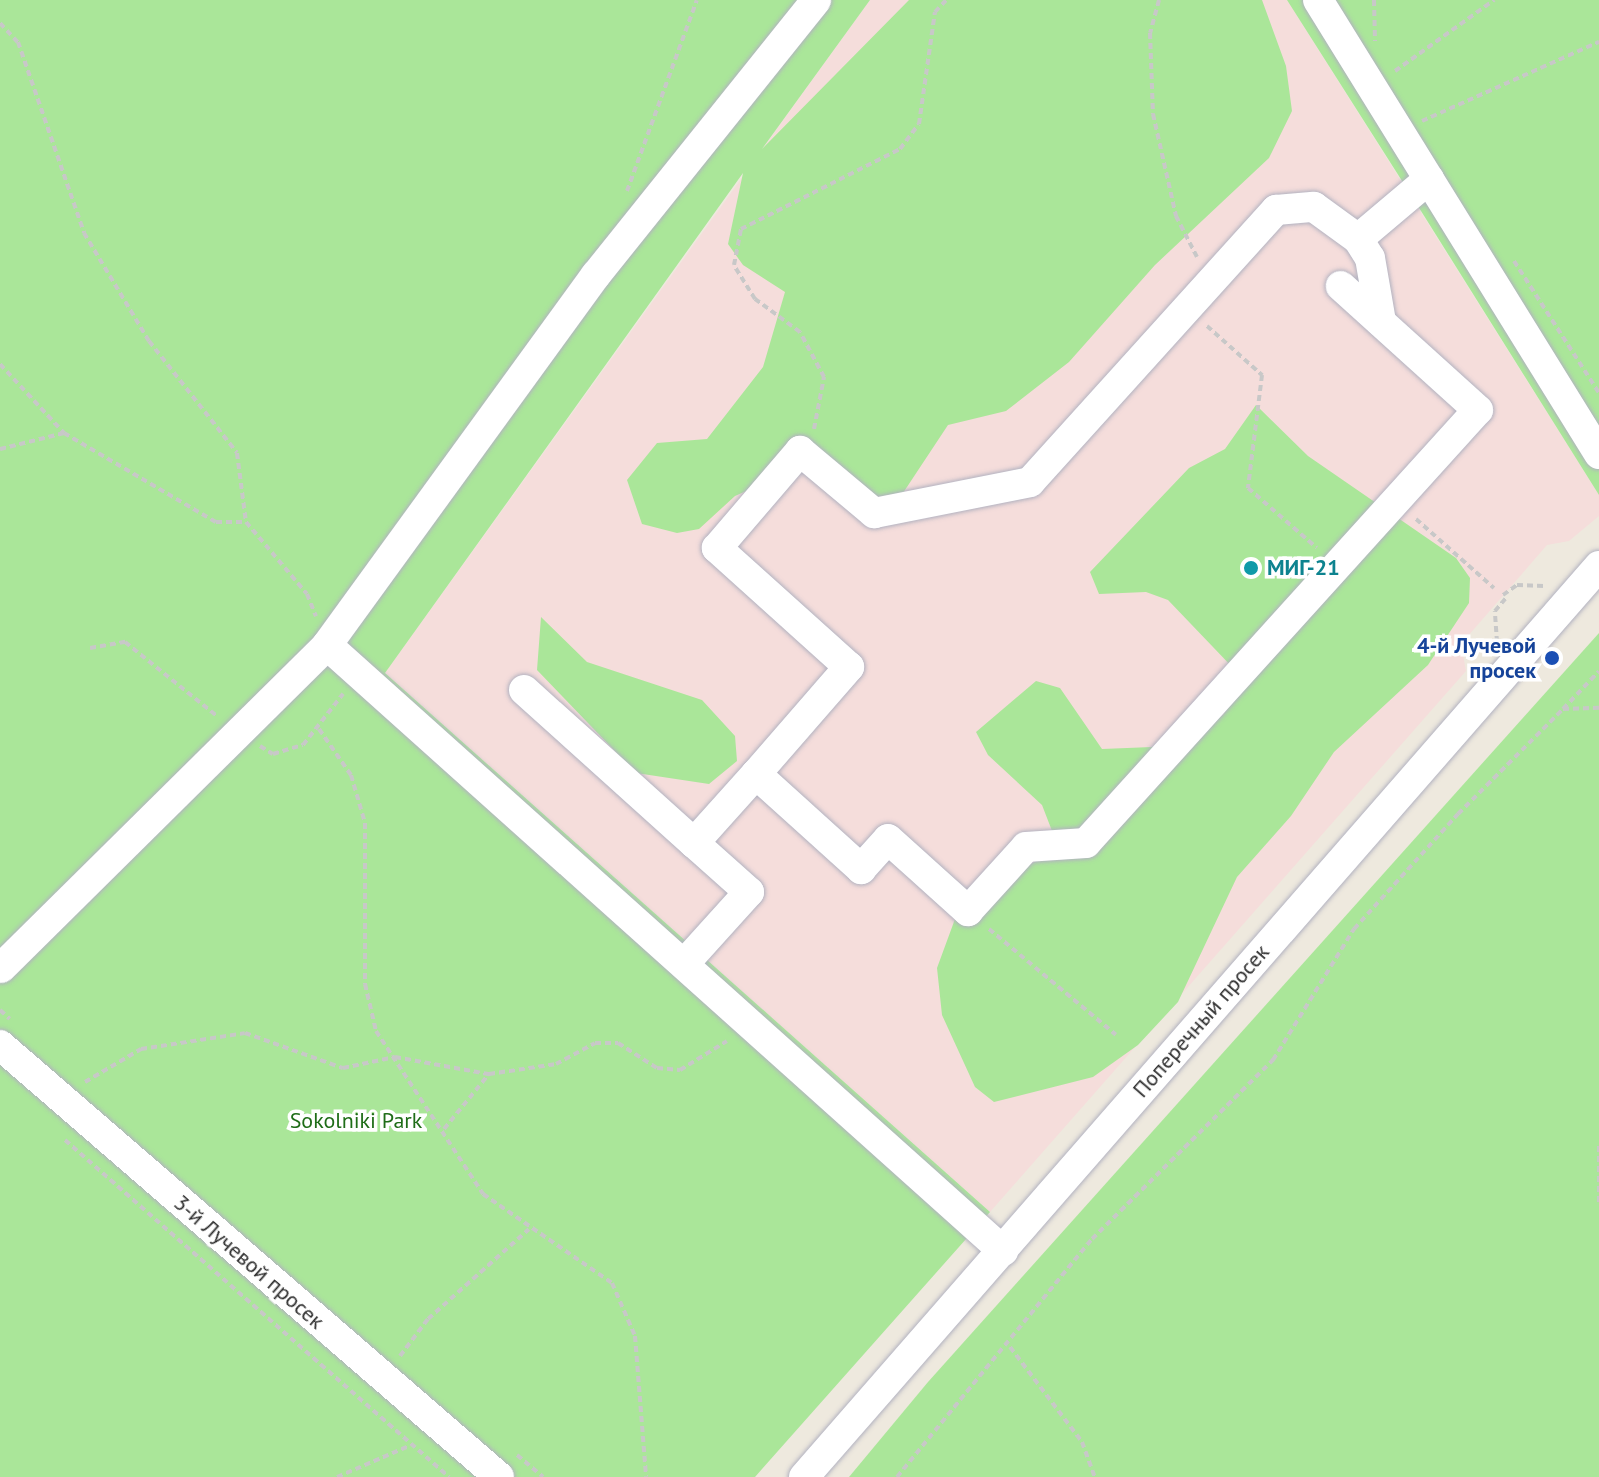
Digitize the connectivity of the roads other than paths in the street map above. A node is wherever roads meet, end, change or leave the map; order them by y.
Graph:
1 (816, 0) edge
2 (1318, 0) edge
3 (1429, 179) junction
4 (1358, 239) junction
5 (1341, 286) dead end
6 (1381, 322) junction
7 (1599, 454) edge
8 (1599, 566) edge
9 (327, 645) junction
10 (524, 690) dead end
11 (756, 774) junction
12 (694, 843) junction
13 (684, 964) junction
14 (0, 970) edge
15 (0, 1045) edge
16 (1003, 1251) junction
17 (499, 1477) edge
18 (804, 1477) edge

1 - 9 street
2 - 3 street
3 - 4 street
3 - 7 street
4 - 6 street
4 - 11 street
5 - 6 street
6 - 11 street
8 - 16 street, Поперечный просек
9 - 13 street
9 - 14 street
10 - 12 street
11 - 12 street
12 - 13 street
13 - 16 street
15 - 17 street, 3-й Лучевой просек
16 - 18 street, Поперечный просек

